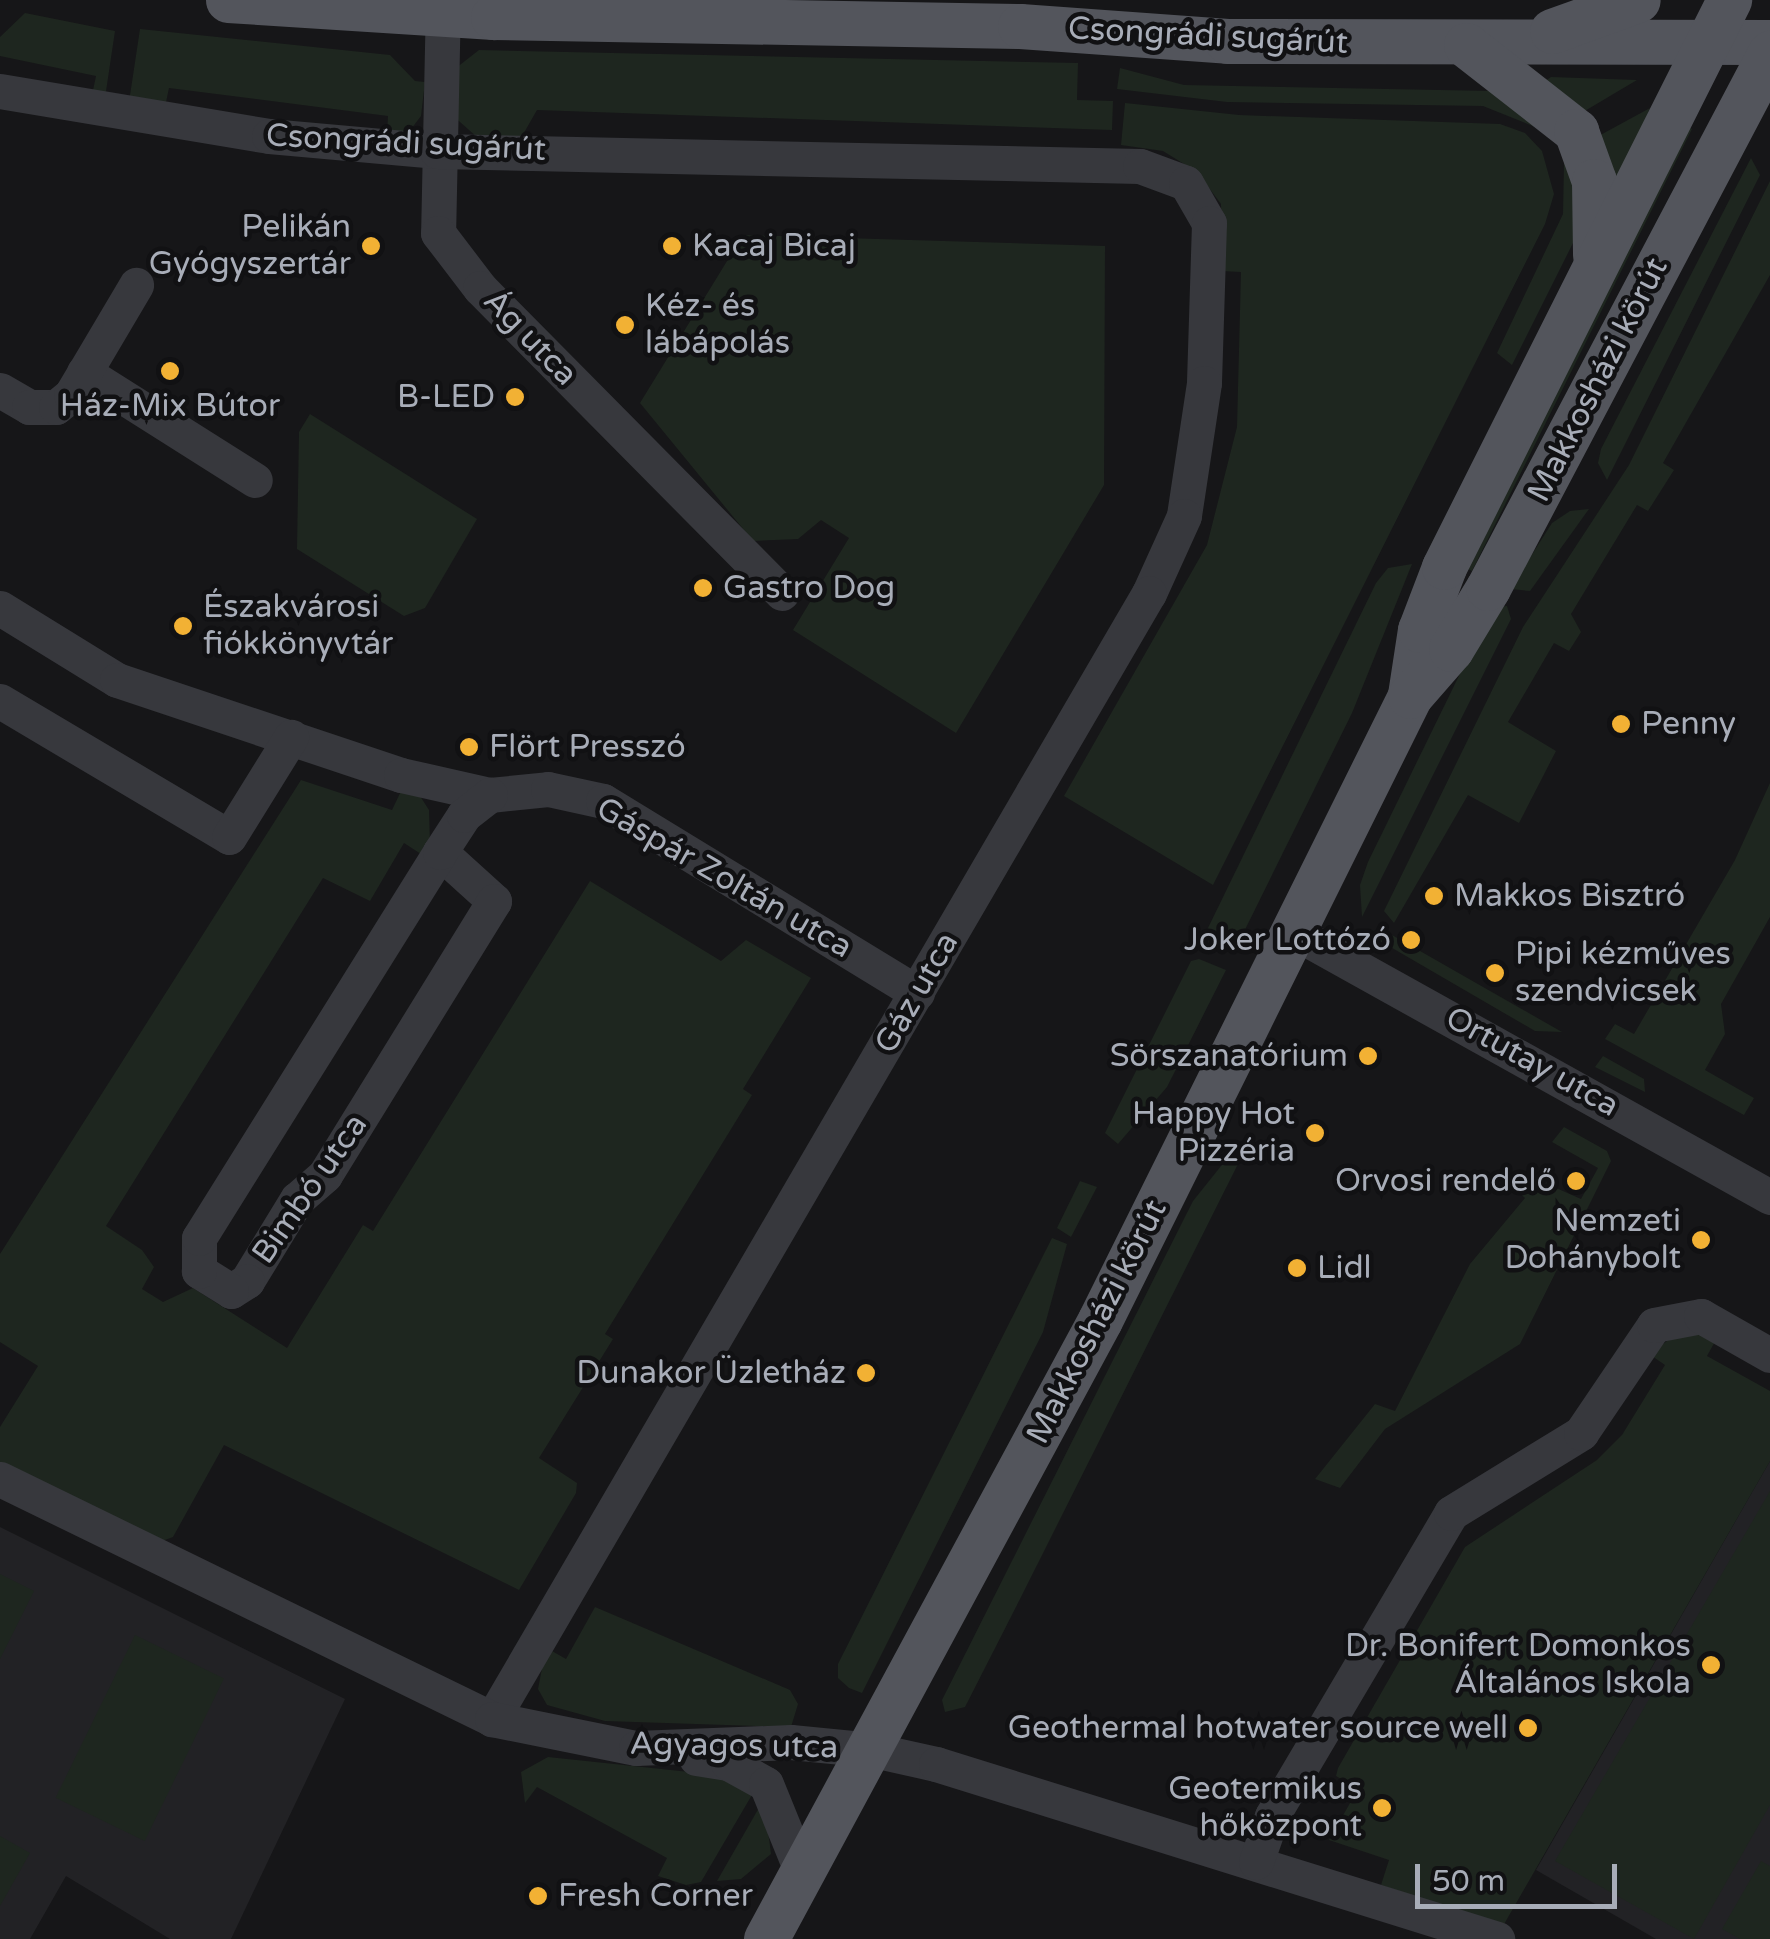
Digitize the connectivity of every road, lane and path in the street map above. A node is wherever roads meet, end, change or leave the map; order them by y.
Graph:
1 (228, 0) edge
2 (1638, 0) edge
3 (1728, 0) edge
4 (443, 7) edge
5 (1708, 42) junction
6 (1770, 42) edge
7 (1512, 44) junction
8 (1466, 45) junction
9 (1770, 53) edge
10 (0, 91) edge
11 (437, 151) junction
12 (1209, 223) joint
13 (1592, 270) junction
14 (136, 284) dead end
15 (84, 372) junction
16 (0, 390) edge
17 (255, 480) dead end
18 (782, 593) dead end
19 (0, 608) edge
20 (1410, 696) junction
21 (0, 701) edge
22 (291, 738) junction
23 (490, 795) junction
24 (440, 852) junction
25 (1292, 930) junction
26 (917, 993) junction
27 (1770, 1198) edge
28 (1770, 1355) edge
29 (0, 1478) edge
30 (492, 1719) junction
31 (636, 1748) junction
32 (873, 1750) junction
33 (1256, 1862) junction
34 (803, 1875) junction
35 (1493, 1938) edge
36 (766, 1939) edge

1 - 4 main road, Csongrádi sugárút
2 - 7 main road
3 - 5 main road, Makkosházi körút
4 - 8 main road, Csongrádi sugárút
4 - 11 street, Ág utca
5 - 6 main road, Csongrádi sugárút
5 - 7 main road, Csongrádi sugárút
5 - 13 main road, Makkosházi körút
7 - 8 main road, Csongrádi sugárút
8 - 13 main road
9 - 20 main road, Makkosházi körút
10 - 11 street, Csongrádi sugárút
11 - 12 street, Csongrádi sugárút
11 - 18 street, Ág utca
12 - 26 street, Gáz utca
13 - 20 main road, Makkosházi körút
14 - 15 street
15 - 16 street
15 - 17 street
19 - 22 street, Gáspár Zoltán utca
20 - 25 main road, Makkosházi körút
21 - 22 street
22 - 23 street, Gáspár Zoltán utca
23 - 24 street, Bimbó utca
23 - 26 street, Gáspár Zoltán utca
24 - 24 street, Bimbó utca
25 - 27 street, Ortutay utca
25 - 32 main road, Makkosházi körút
26 - 30 street, Gáz utca
28 - 33 street
29 - 30 street, Agyagos utca
30 - 31 street, Agyagos utca
31 - 32 street, Agyagos utca
31 - 34 street
32 - 33 street, Agyagos utca
32 - 34 main road, Makkosházi körút
33 - 35 street, Agyagos utca
34 - 36 main road, Makkosházi körút

